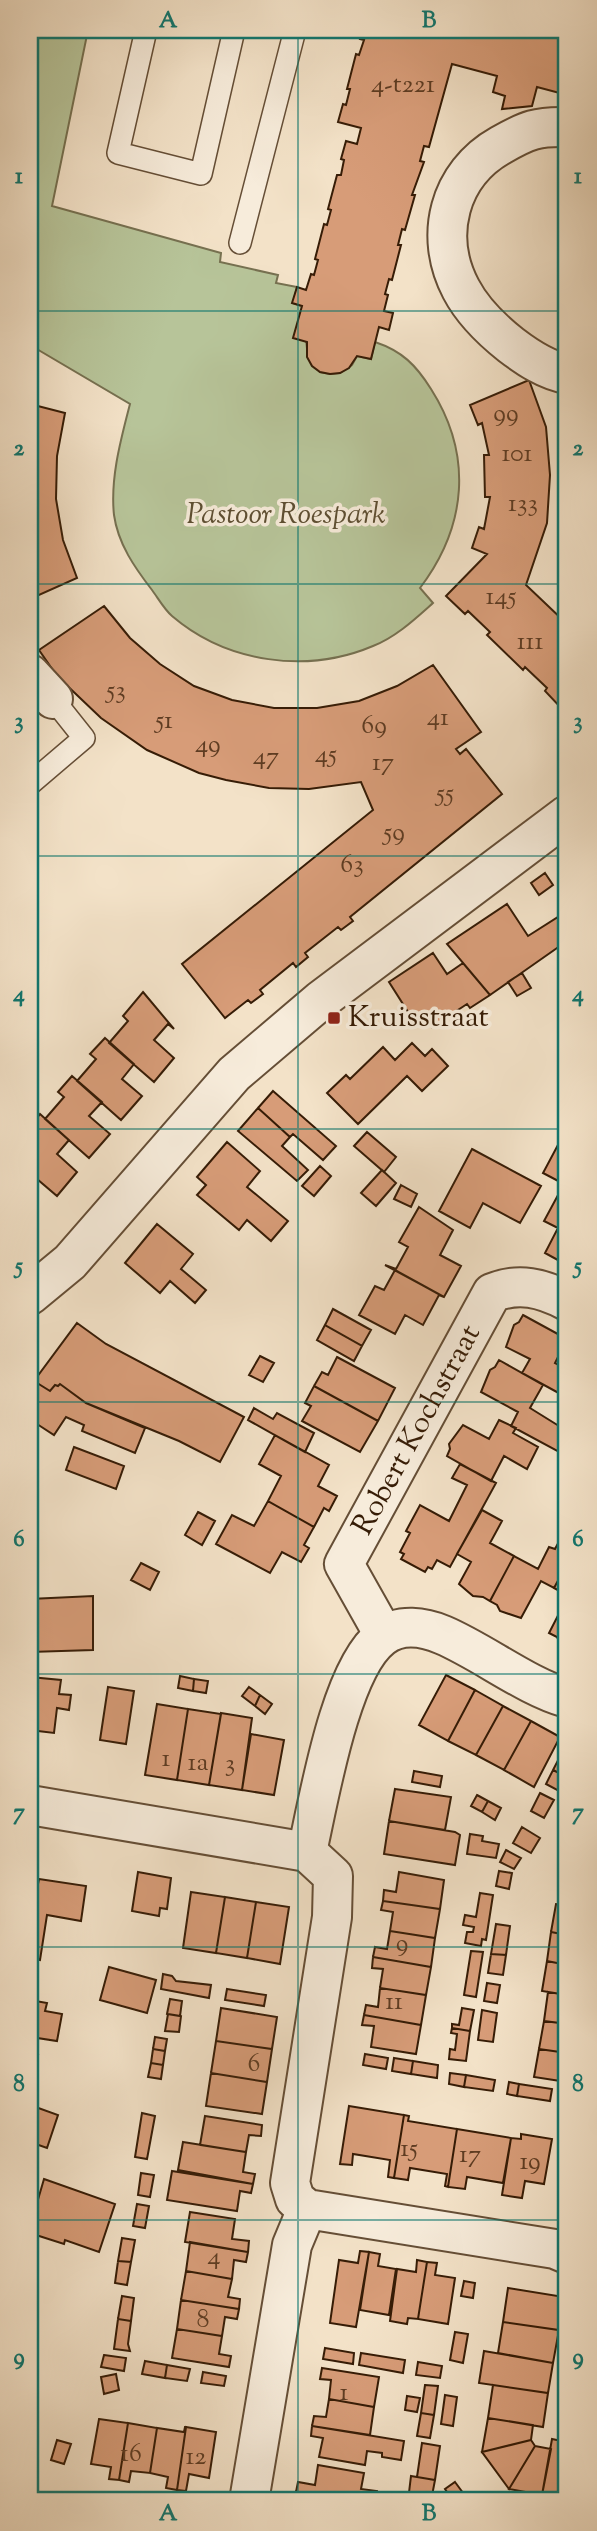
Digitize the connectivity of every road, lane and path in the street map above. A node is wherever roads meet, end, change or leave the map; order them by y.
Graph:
1 (146, 30) edge
2 (234, 30) edge
3 (295, 30) edge
4 (567, 127) edge
5 (240, 243) dead end
6 (567, 374) edge
7 (41, 687) edge
8 (30, 784) edge
9 (567, 816) edge
10 (30, 1295) edge
11 (567, 1301) edge
12 (384, 1635) junction
13 (567, 1698) edge
14 (30, 1805) edge
15 (307, 1852) junction
16 (307, 2210) junction
17 (567, 2254) edge
18 (249, 2501) edge

1 - 2 lane
3 - 5 lane
4 - 6 street
7 - 8 lane
9 - 10 street
11 - 12 street, Robert Kochstraat
12 - 13 street
12 - 15 street
14 - 15 street
15 - 16 street
16 - 17 street
16 - 18 street

